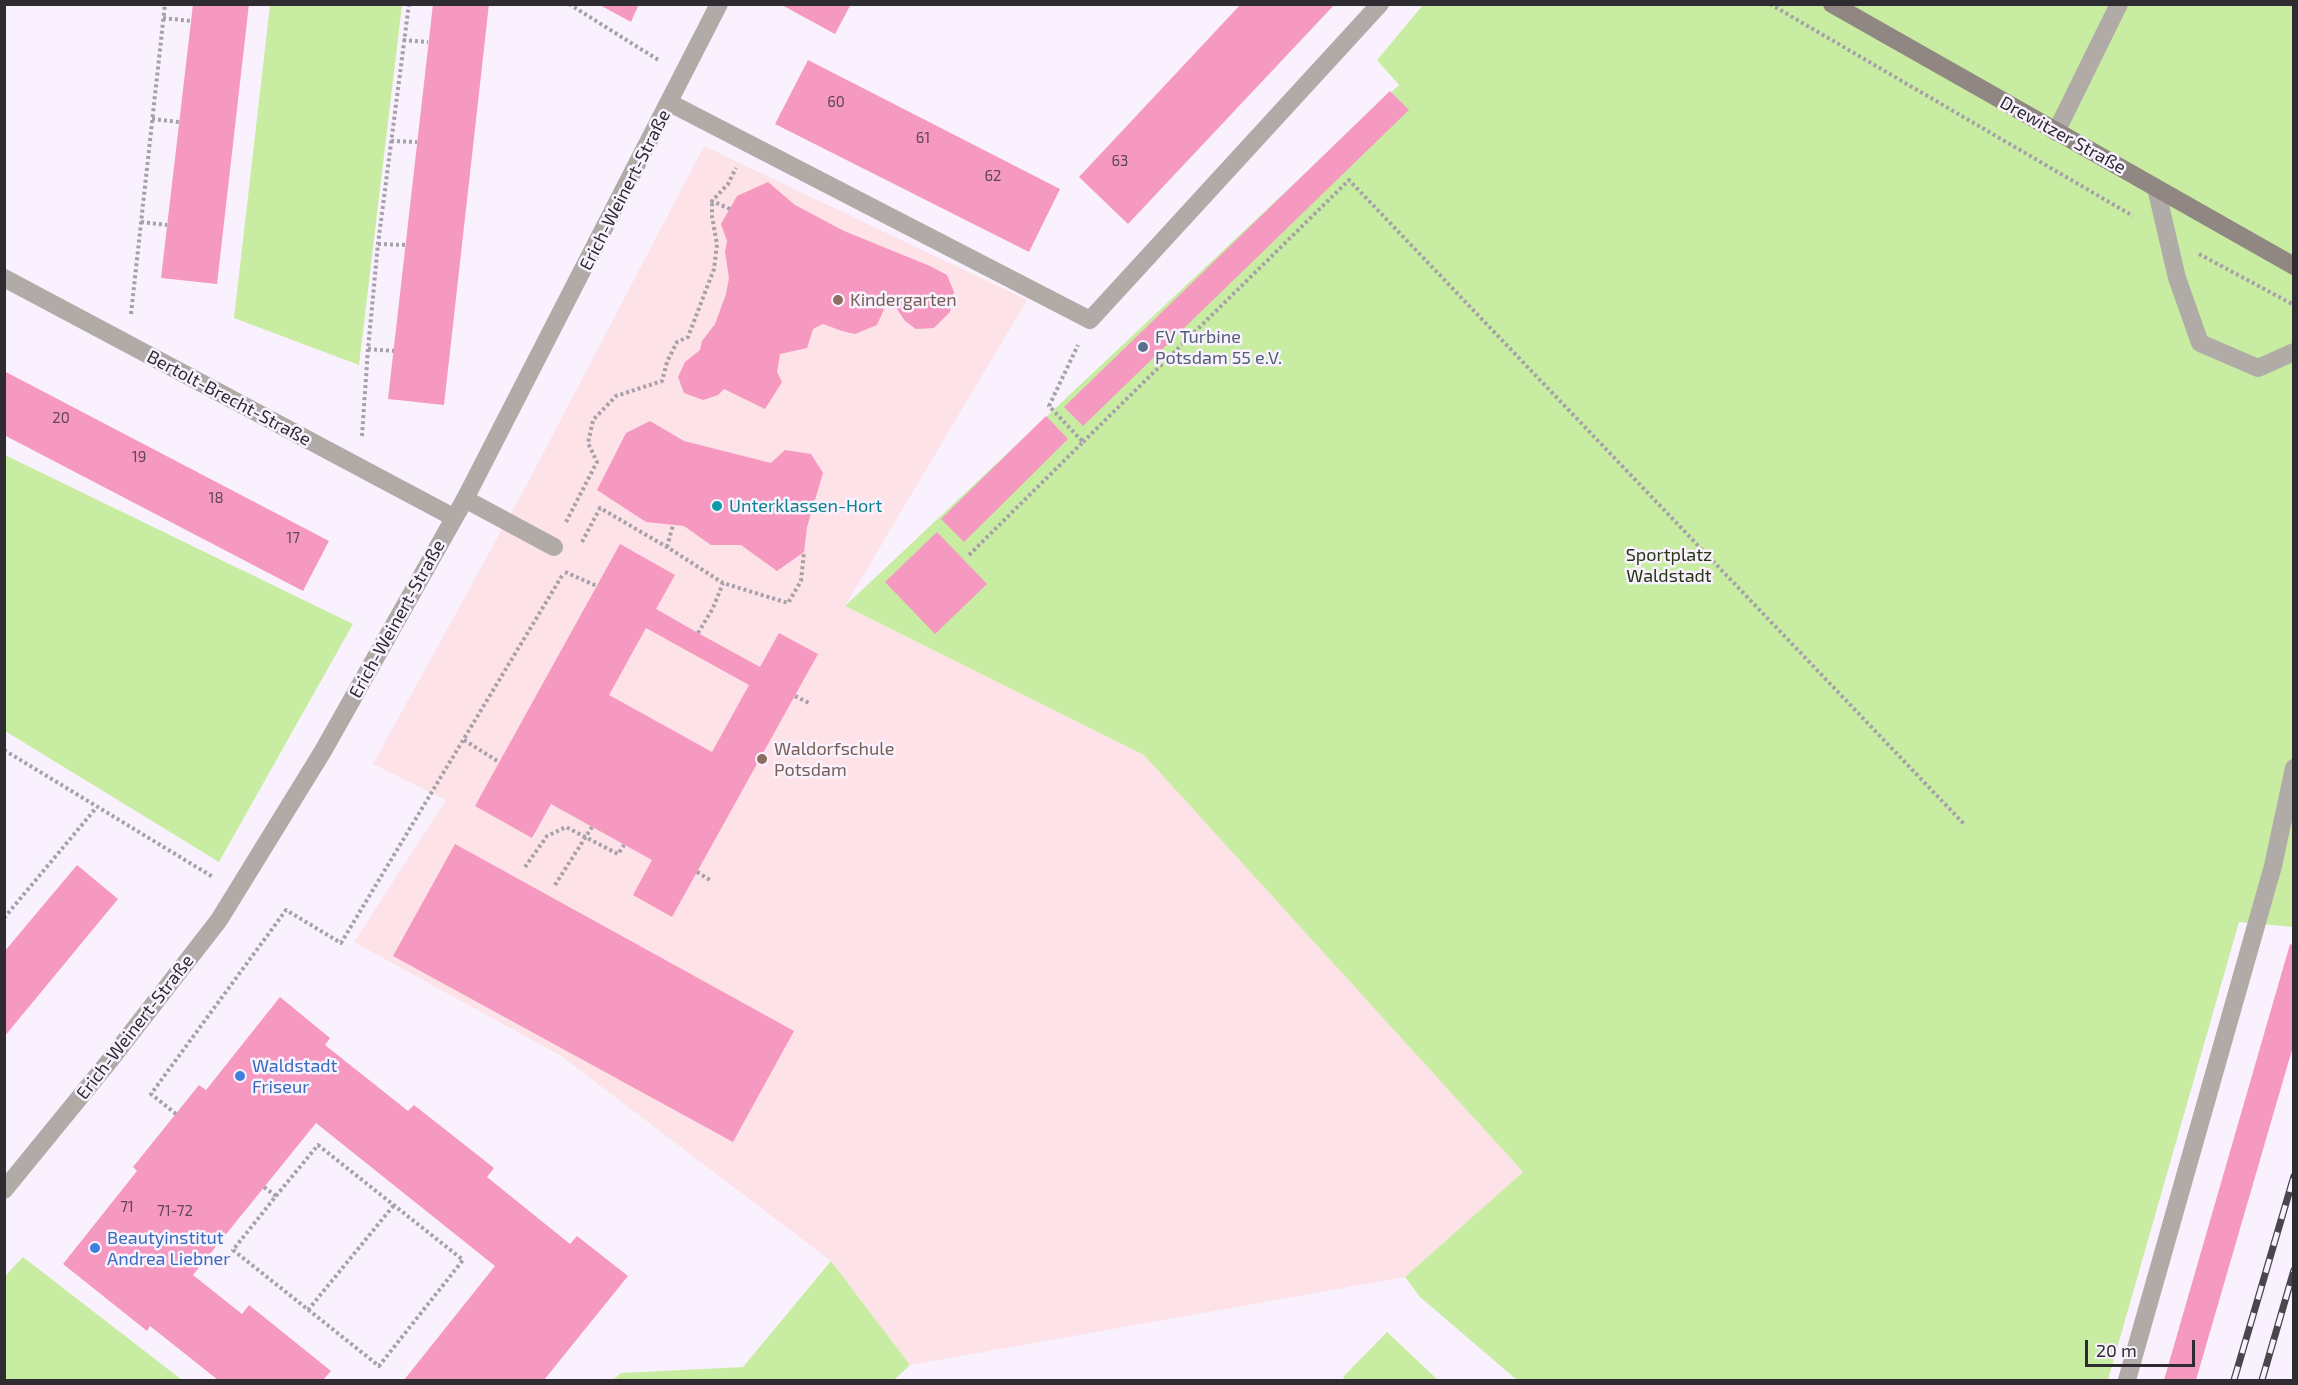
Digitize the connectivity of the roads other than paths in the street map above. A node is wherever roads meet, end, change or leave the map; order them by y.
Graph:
1 (719, 4) edge
2 (1380, 4) edge
3 (1832, 4) edge
4 (2119, 4) edge
5 (670, 103) junction
6 (2056, 132) junction
7 (2156, 188) junction
8 (2294, 266) edge
9 (4, 279) edge
10 (2294, 352) edge
11 (465, 499) junction
12 (453, 517) junction
13 (554, 547) road end
14 (2294, 768) edge
15 (4, 1190) edge
16 (2127, 1380) edge

1 - 5 street, Erich-Weinert-Straße
2 - 5 street
3 - 6 street, Drewitzer Straße
4 - 6 street
5 - 11 street, Erich-Weinert-Straße
6 - 7 street, Drewitzer Straße
7 - 8 street, Drewitzer Straße
7 - 10 street
9 - 12 street, Bertolt-Brecht-Straße
11 - 12 street, Erich-Weinert-Straße
11 - 13 street
12 - 15 street, Erich-Weinert-Straße
14 - 16 street

